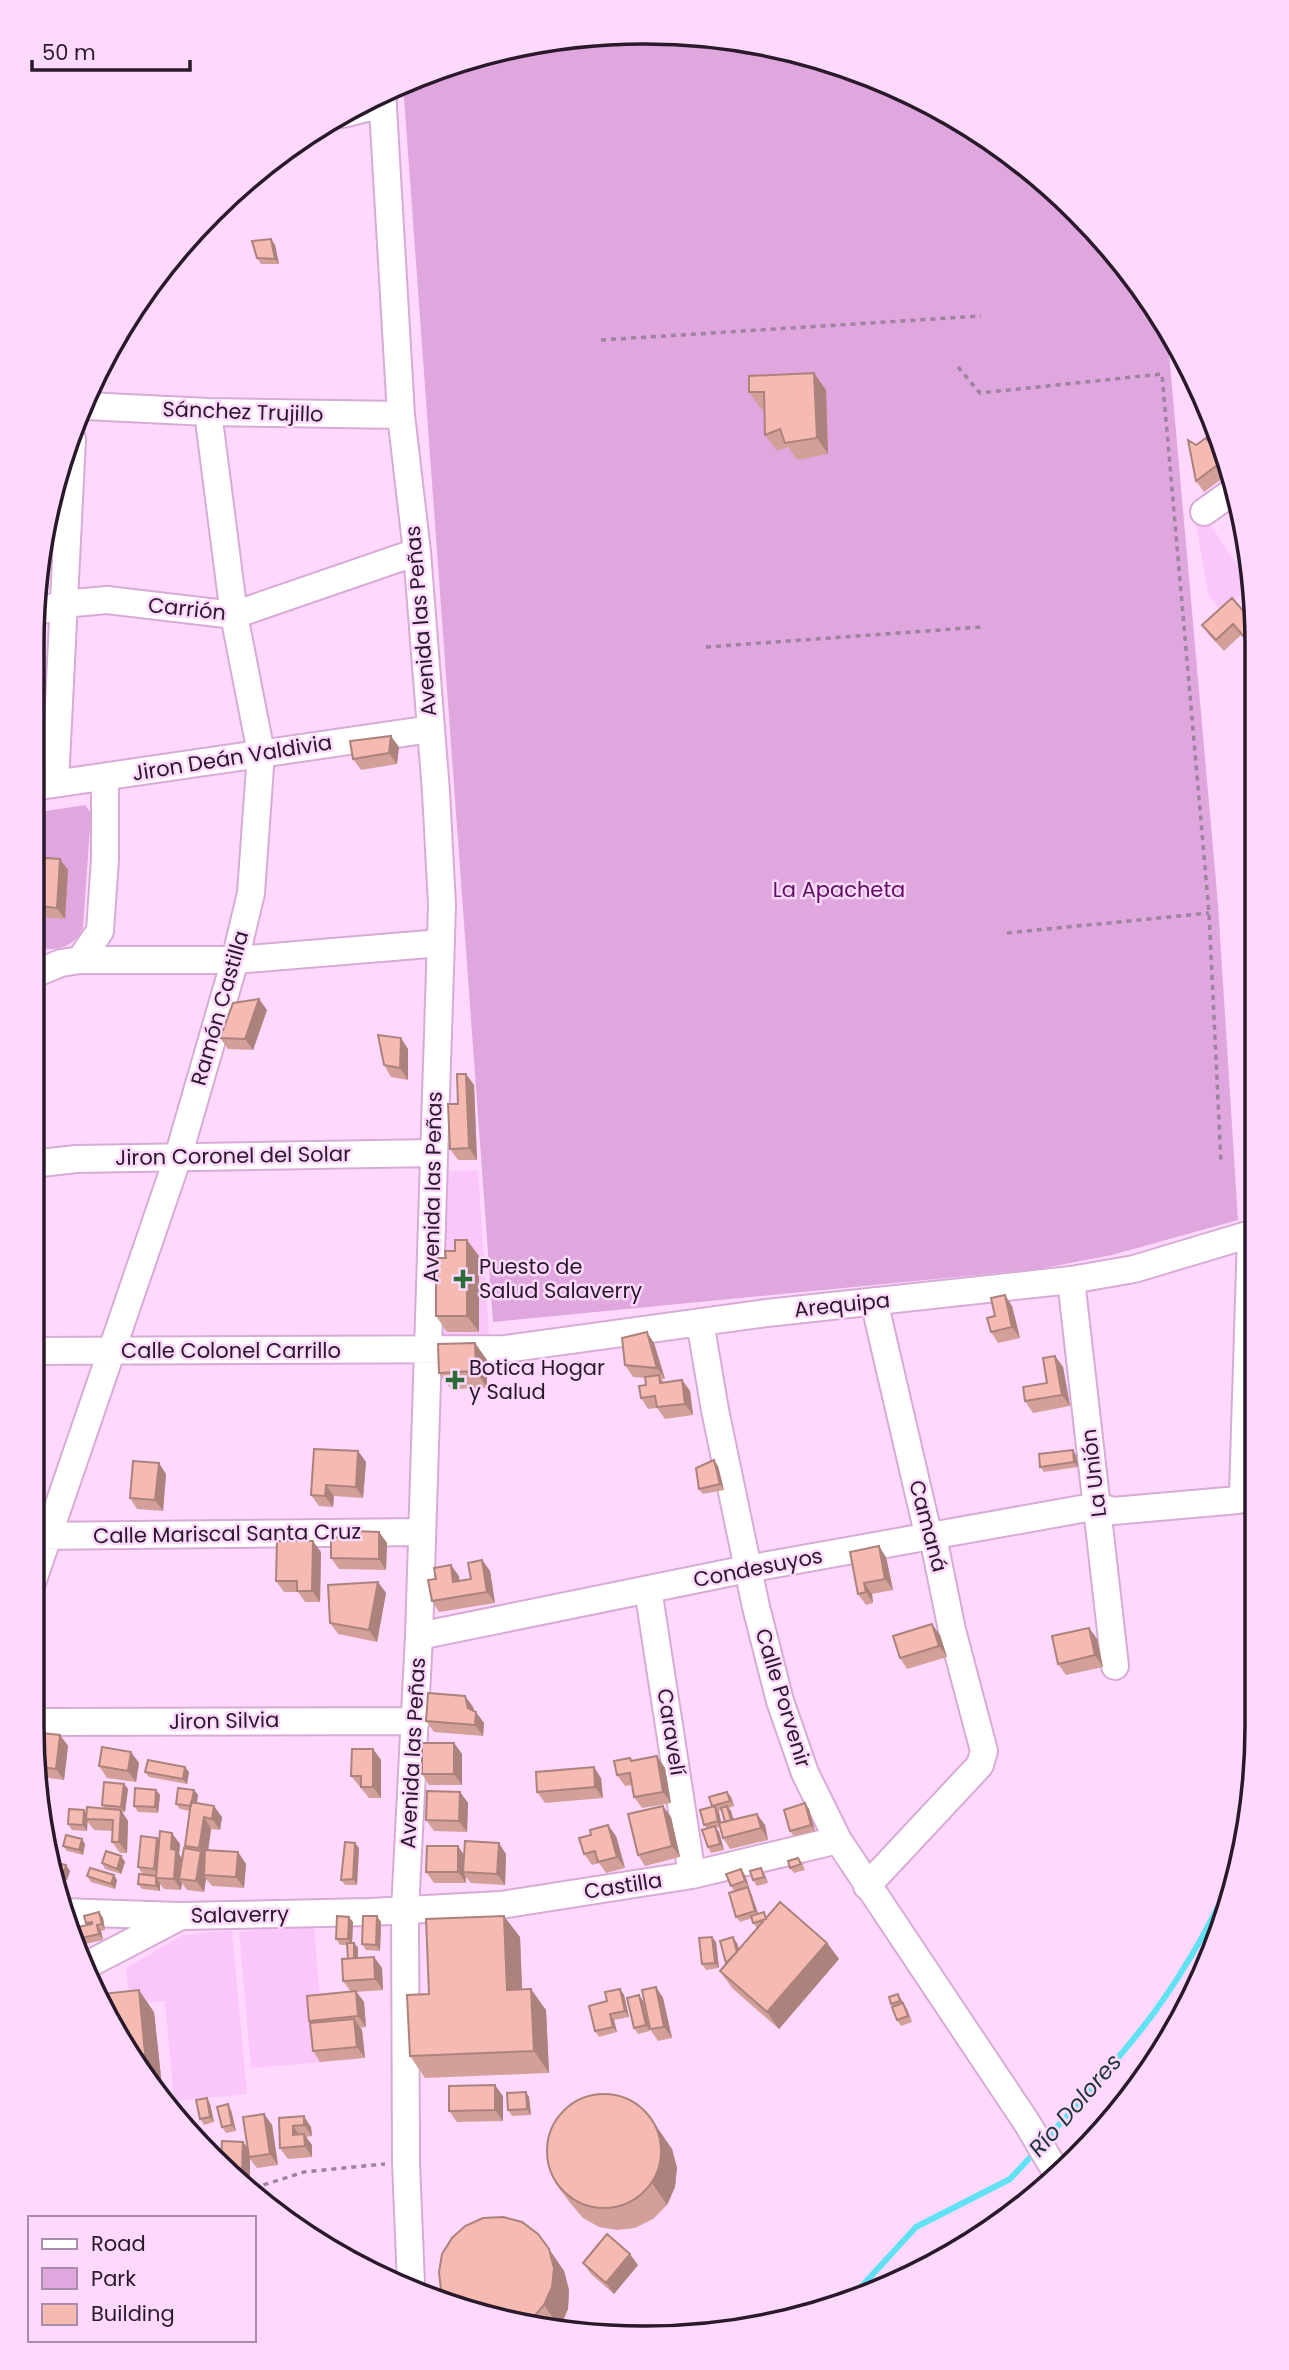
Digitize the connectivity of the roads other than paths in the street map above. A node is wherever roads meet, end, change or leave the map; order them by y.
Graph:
1 (383, 104) edge
2 (93, 406) edge
3 (208, 412) junction
4 (401, 415) junction
5 (71, 468) edge
6 (1227, 496) edge
7 (1204, 512) dead end
8 (417, 552) junction
9 (64, 604) junction
10 (45, 610) edge
11 (234, 615) junction
12 (430, 729) junction
13 (261, 753) junction
14 (105, 777) junction
15 (44, 785) edge
16 (440, 943) junction
17 (80, 960) junction
18 (235, 960) junction
19 (44, 973) edge
20 (434, 1153) junction
21 (178, 1157) junction
22 (44, 1163) edge
23 (1245, 1235) edge
24 (1071, 1280) junction
25 (874, 1301) junction
26 (700, 1322) junction
27 (429, 1350) junction
28 (44, 1351) edge
29 (109, 1352) junction
30 (1245, 1443) edge
31 (1098, 1506) junction
32 (44, 1525) edge
33 (422, 1532) junction
34 (44, 1536) edge
35 (933, 1537) junction
36 (747, 1569) junction
37 (648, 1590) junction
38 (419, 1636) junction
39 (1115, 1666) dead end
40 (416, 1721) junction
41 (44, 1722) edge
42 (838, 1840) junction
43 (692, 1875) junction
44 (867, 1886) junction
45 (405, 1910) junction
46 (74, 1912) edge
47 (181, 1916) junction
48 (92, 1962) edge
49 (1053, 2166) edge
50 (411, 2279) edge

1 - 4 street, Avenida las Peñas
2 - 3 street, Sánchez Trujillo
3 - 4 street, Sánchez Trujillo
3 - 11 street, Ramón Castilla
4 - 8 street, Avenida las Peñas
5 - 9 street
6 - 7 street
8 - 11 street, Carrión
8 - 12 street, Avenida las Peñas
9 - 10 street, Carrión
9 - 11 street, Carrión
9 - 15 street
11 - 13 street, Ramón Castilla
12 - 13 street, Jiron Deán Valdivia
12 - 16 street, Avenida las Peñas
13 - 14 street, Jiron Deán Valdivia
13 - 18 street, Ramón Castilla
14 - 15 street, Jiron Deán Valdivia
14 - 17 street
16 - 18 street
16 - 20 street, Avenida las Peñas
17 - 18 street
17 - 19 street
18 - 21 street, Ramón Castilla
20 - 21 street, Jiron Coronel del Solar
20 - 27 street, Avenida las Peñas
21 - 22 street, Jiron Coronel del Solar
21 - 29 street, Ramón Castilla
23 - 24 street, Arequipa
24 - 25 street, Arequipa
24 - 31 street, La Unión
25 - 26 street, Arequipa
25 - 35 street, Camaná
26 - 27 street, Arequipa
26 - 36 street, Calle Porvenir
27 - 29 street, Calle Colonel Carrillo
27 - 33 street, Avenida las Peñas
28 - 29 street, Calle Colonel Carrillo
29 - 32 street, Ramón Castilla
30 - 31 street, Condesuyos
31 - 35 street, Condesuyos
31 - 39 street, La Unión
33 - 34 street, Calle Mariscal Santa Cruz
33 - 38 street, Avenida las Peñas
35 - 36 street, Condesuyos
35 - 44 street, Camaná
36 - 37 street, Condesuyos
36 - 42 street, Calle Porvenir
37 - 38 street, Condesuyos
37 - 43 street, Caravelí
38 - 40 street, Avenida las Peñas
40 - 41 street, Jiron Silvia
40 - 45 street, Avenida las Peñas
42 - 43 street, Castilla
42 - 44 street, Calle Porvenir
43 - 45 street, Castilla
44 - 49 street, Calle Porvenir
45 - 47 street, Salaverry
45 - 50 street, Avenida las Peñas
46 - 47 street
47 - 48 street, Salaverry

